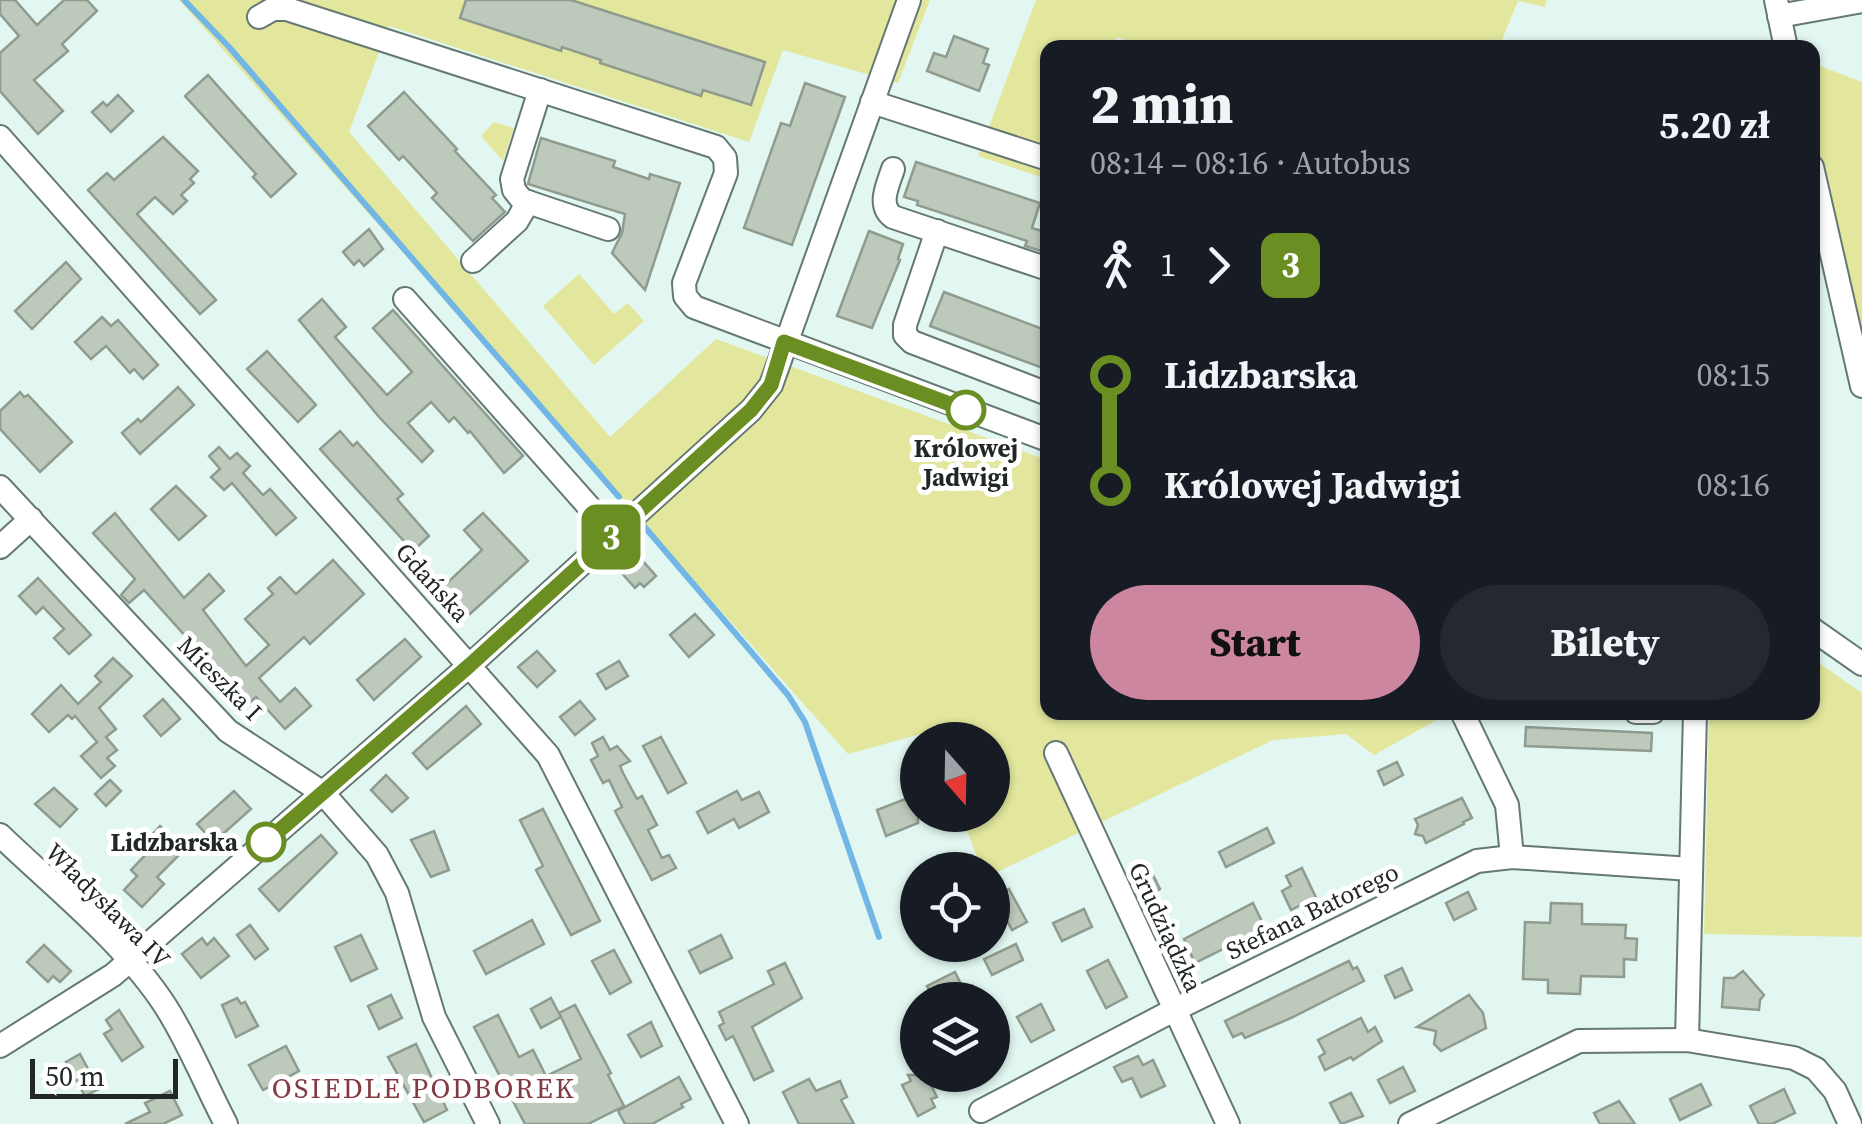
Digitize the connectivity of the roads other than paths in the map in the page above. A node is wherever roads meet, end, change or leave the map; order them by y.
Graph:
1 (909, 0) edge
2 (1862, 2) edge
3 (1778, 8) edge
4 (260, 17) dead end
5 (1784, 40) edge
6 (540, 90) junction
7 (872, 102) junction
8 (0, 137) edge
9 (1040, 156) edge
10 (893, 169) dead end
11 (528, 202) junction
12 (1820, 202) edge
13 (608, 229) dead end
14 (936, 232) junction
15 (473, 261) dead end
16 (1040, 266) edge
17 (405, 299) dead end
18 (784, 342) junction
19 (1862, 386) edge
20 (1040, 391) edge
21 (1040, 437) edge
22 (0, 487) edge
23 (31, 519) junction
24 (614, 534) junction
25 (0, 547) edge
26 (1820, 635) edge
27 (1862, 664) edge
28 (470, 665) junction
29 (1471, 720) edge
30 (1695, 720) edge
31 (1056, 753) dead end
32 (323, 793) junction
33 (0, 835) edge
34 (1512, 857) junction
35 (1691, 869) junction
36 (128, 959) junction
37 (1174, 1010) junction
38 (1687, 1040) junction
39 (0, 1046) edge
40 (981, 1111) dead end
41 (1452, 1115) edge
42 (226, 1124) edge
43 (488, 1124) edge
44 (737, 1124) edge
45 (1228, 1124) edge
46 (1410, 1124) edge
47 (1850, 1124) edge

1 - 7 street
2 - 3 street
3 - 5 street
4 - 6 street
6 - 11 street
6 - 18 street
7 - 9 street
7 - 18 street
8 - 28 street, Gdańska
10 - 14 street
11 - 13 street
11 - 15 street
12 - 19 street
14 - 16 street
14 - 20 street
17 - 24 street
18 - 21 street
18 - 24 street
22 - 23 street, Mieszka I
23 - 25 street
23 - 32 street, Mieszka I
24 - 28 street
26 - 27 street
28 - 32 street
28 - 44 street, Gdańska
29 - 34 street
30 - 35 street
31 - 37 street, Grudziądzka
32 - 36 street
32 - 43 street, Mieszka I
33 - 36 street, Władysława IV
34 - 35 street, Stefana Batorego
34 - 37 street, Stefana Batorego
35 - 38 street
36 - 39 street
36 - 42 street, Władysława IV
37 - 40 street, Stefana Batorego
37 - 45 street, Grudziądzka
38 - 41 street
38 - 47 street
41 - 46 street

